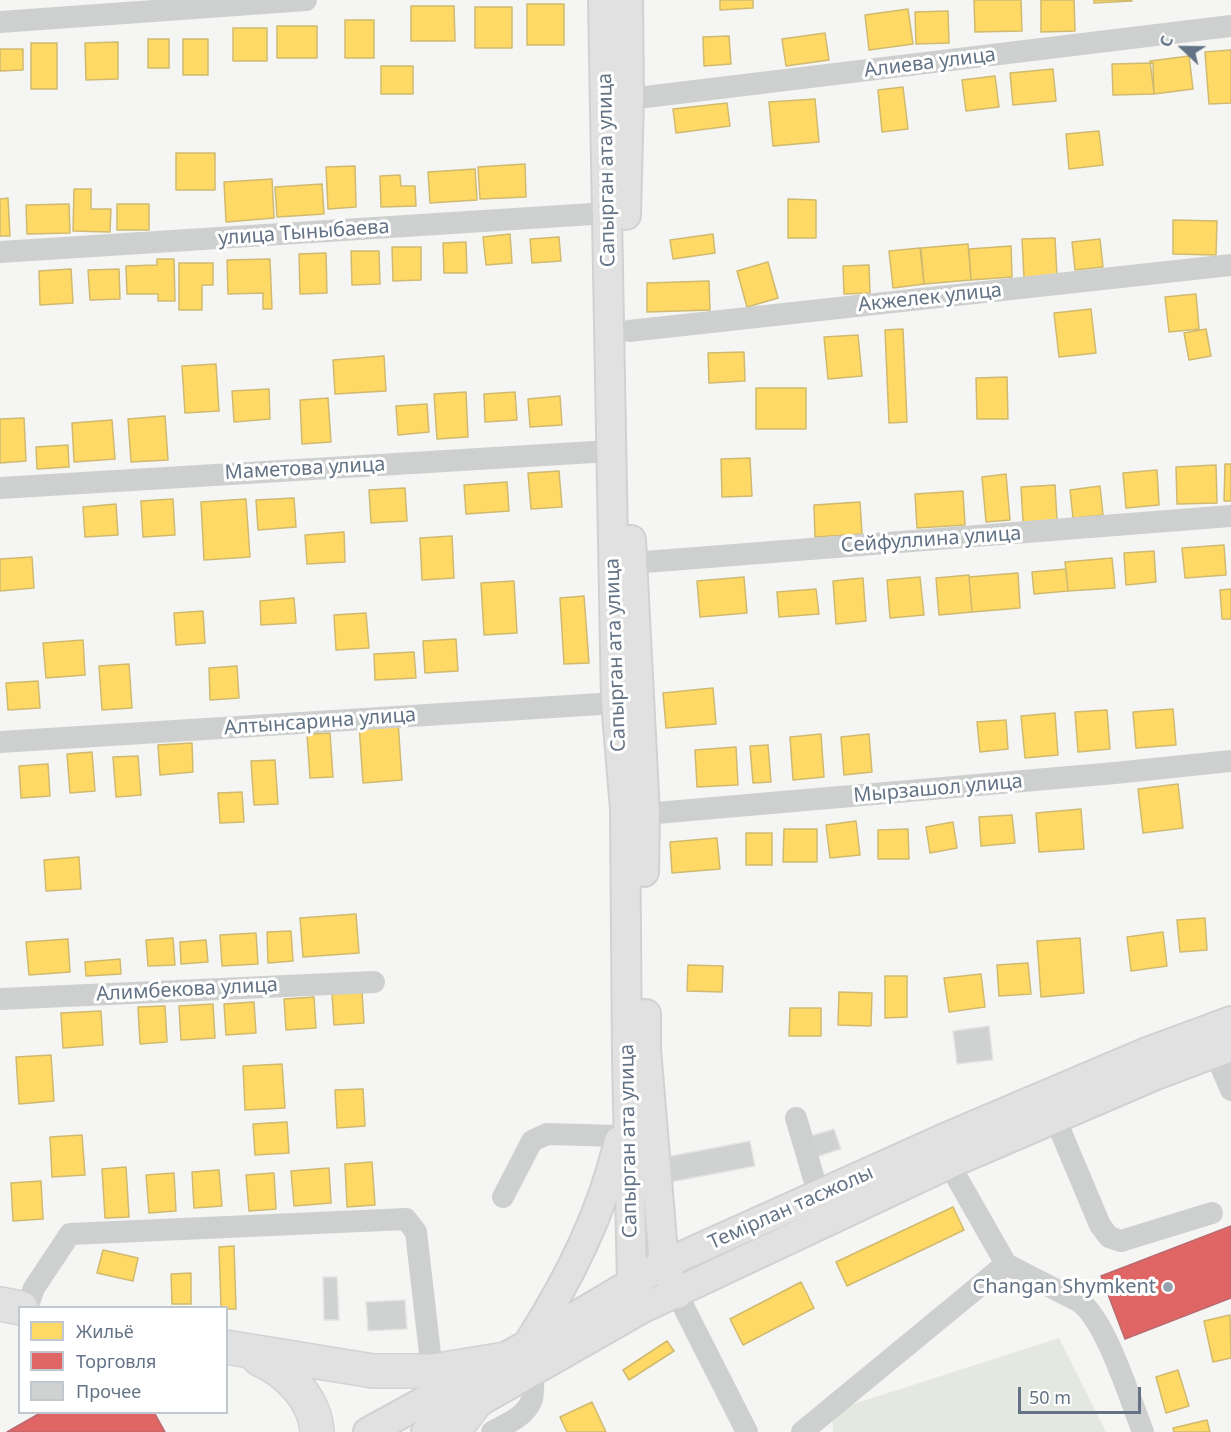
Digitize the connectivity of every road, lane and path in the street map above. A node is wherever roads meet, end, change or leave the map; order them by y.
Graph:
1 (306, 0) edge
2 (603, 0) edge
3 (628, 0) edge
4 (0, 22) edge
5 (1231, 26) edge
6 (629, 99) junction
7 (608, 213) junction
8 (0, 252) edge
9 (1231, 265) edge
10 (629, 331) junction
11 (610, 451) junction
12 (0, 488) edge
13 (1231, 516) edge
14 (632, 563) junction
15 (628, 702) junction
16 (0, 742) edge
17 (1231, 761) edge
18 (645, 814) junction
19 (374, 982) dead end
20 (0, 999) edge
21 (1231, 1021) edge
22 (1223, 1050) edge
23 (1231, 1090) edge
24 (628, 1101) junction
25 (796, 1118) dead end
26 (1055, 1118) junction
27 (620, 1136) junction
28 (949, 1164) junction
29 (819, 1196) junction
30 (503, 1197) dead end
31 (1212, 1213) dead end
32 (664, 1264) junction
33 (1006, 1264) junction
34 (632, 1281) junction
35 (677, 1294) junction
36 (0, 1304) edge
37 (28, 1306) edge
38 (18, 1307) edge
39 (641, 1309) junction
40 (230, 1348) edge
41 (530, 1358) junction
42 (500, 1360) junction
43 (432, 1371) junction
44 (477, 1402) junction
45 (825, 1424) edge
46 (317, 1432) edge
47 (368, 1432) edge
48 (426, 1432) edge
49 (453, 1432) edge
50 (492, 1432) edge
51 (747, 1432) edge
52 (802, 1432) edge
53 (1143, 1432) edge

1 - 4 street
2 - 7 main road, Сапырган ата улица
3 - 6 main road, Сапырган ата улица
5 - 6 street, Алиева улица
6 - 10 main road, Сапырган ата улица
7 - 8 street, улица Тыныбаева
7 - 11 main road, Сапырган ата улица
9 - 10 street, Акжелек улица
10 - 14 main road, Сапырган ата улица
11 - 12 street, Маметова улица
11 - 15 main road, Сапырган ата улица
13 - 14 street, Сейфуллина улица
14 - 15 main road, Сапырган ата улица
15 - 16 street, Алтынсарина улица
15 - 18 main road, Сапырган ата улица
15 - 24 main road, Сапырган ата улица
17 - 18 street, Мырзашол улица
18 - 32 main road, Сапырган ата улица
19 - 20 street, Алимбекова улица
21 - 29 main road, Темірлан тасжолы
22 - 23 street
22 - 26 main road, Темірлан тасжолы
24 - 27 main road
24 - 34 main road, Сапырган ата улица
25 - 29 street
26 - 28 main road, Темірлан тасжолы
26 - 31 street
27 - 30 street
27 - 41 main road
28 - 33 street
28 - 35 main road, Темірлан тасжолы
29 - 32 main road, Темірлан тасжолы
32 - 34 main road, Темірлан тасжолы
32 - 35 main road, Сапырган ата улица
33 - 45 street
33 - 53 street
34 - 39 main road, Сапырган ата улица
34 - 41 main road, Темірлан тасжолы
35 - 39 main road, Темірлан тасжолы
35 - 51 street
36 - 38 highway
37 - 43 street
39 - 41 main road, Темірлан тасжолы
40 - 43 highway
40 - 46 highway
41 - 42 main road, Темірлан тасжолы
41 - 44 main road, Темірлан тасжолы
41 - 50 street
42 - 43 highway
42 - 47 main road, Темірлан тасжолы
44 - 48 main road, Темірлан тасжолы
44 - 49 highway
45 - 52 street

